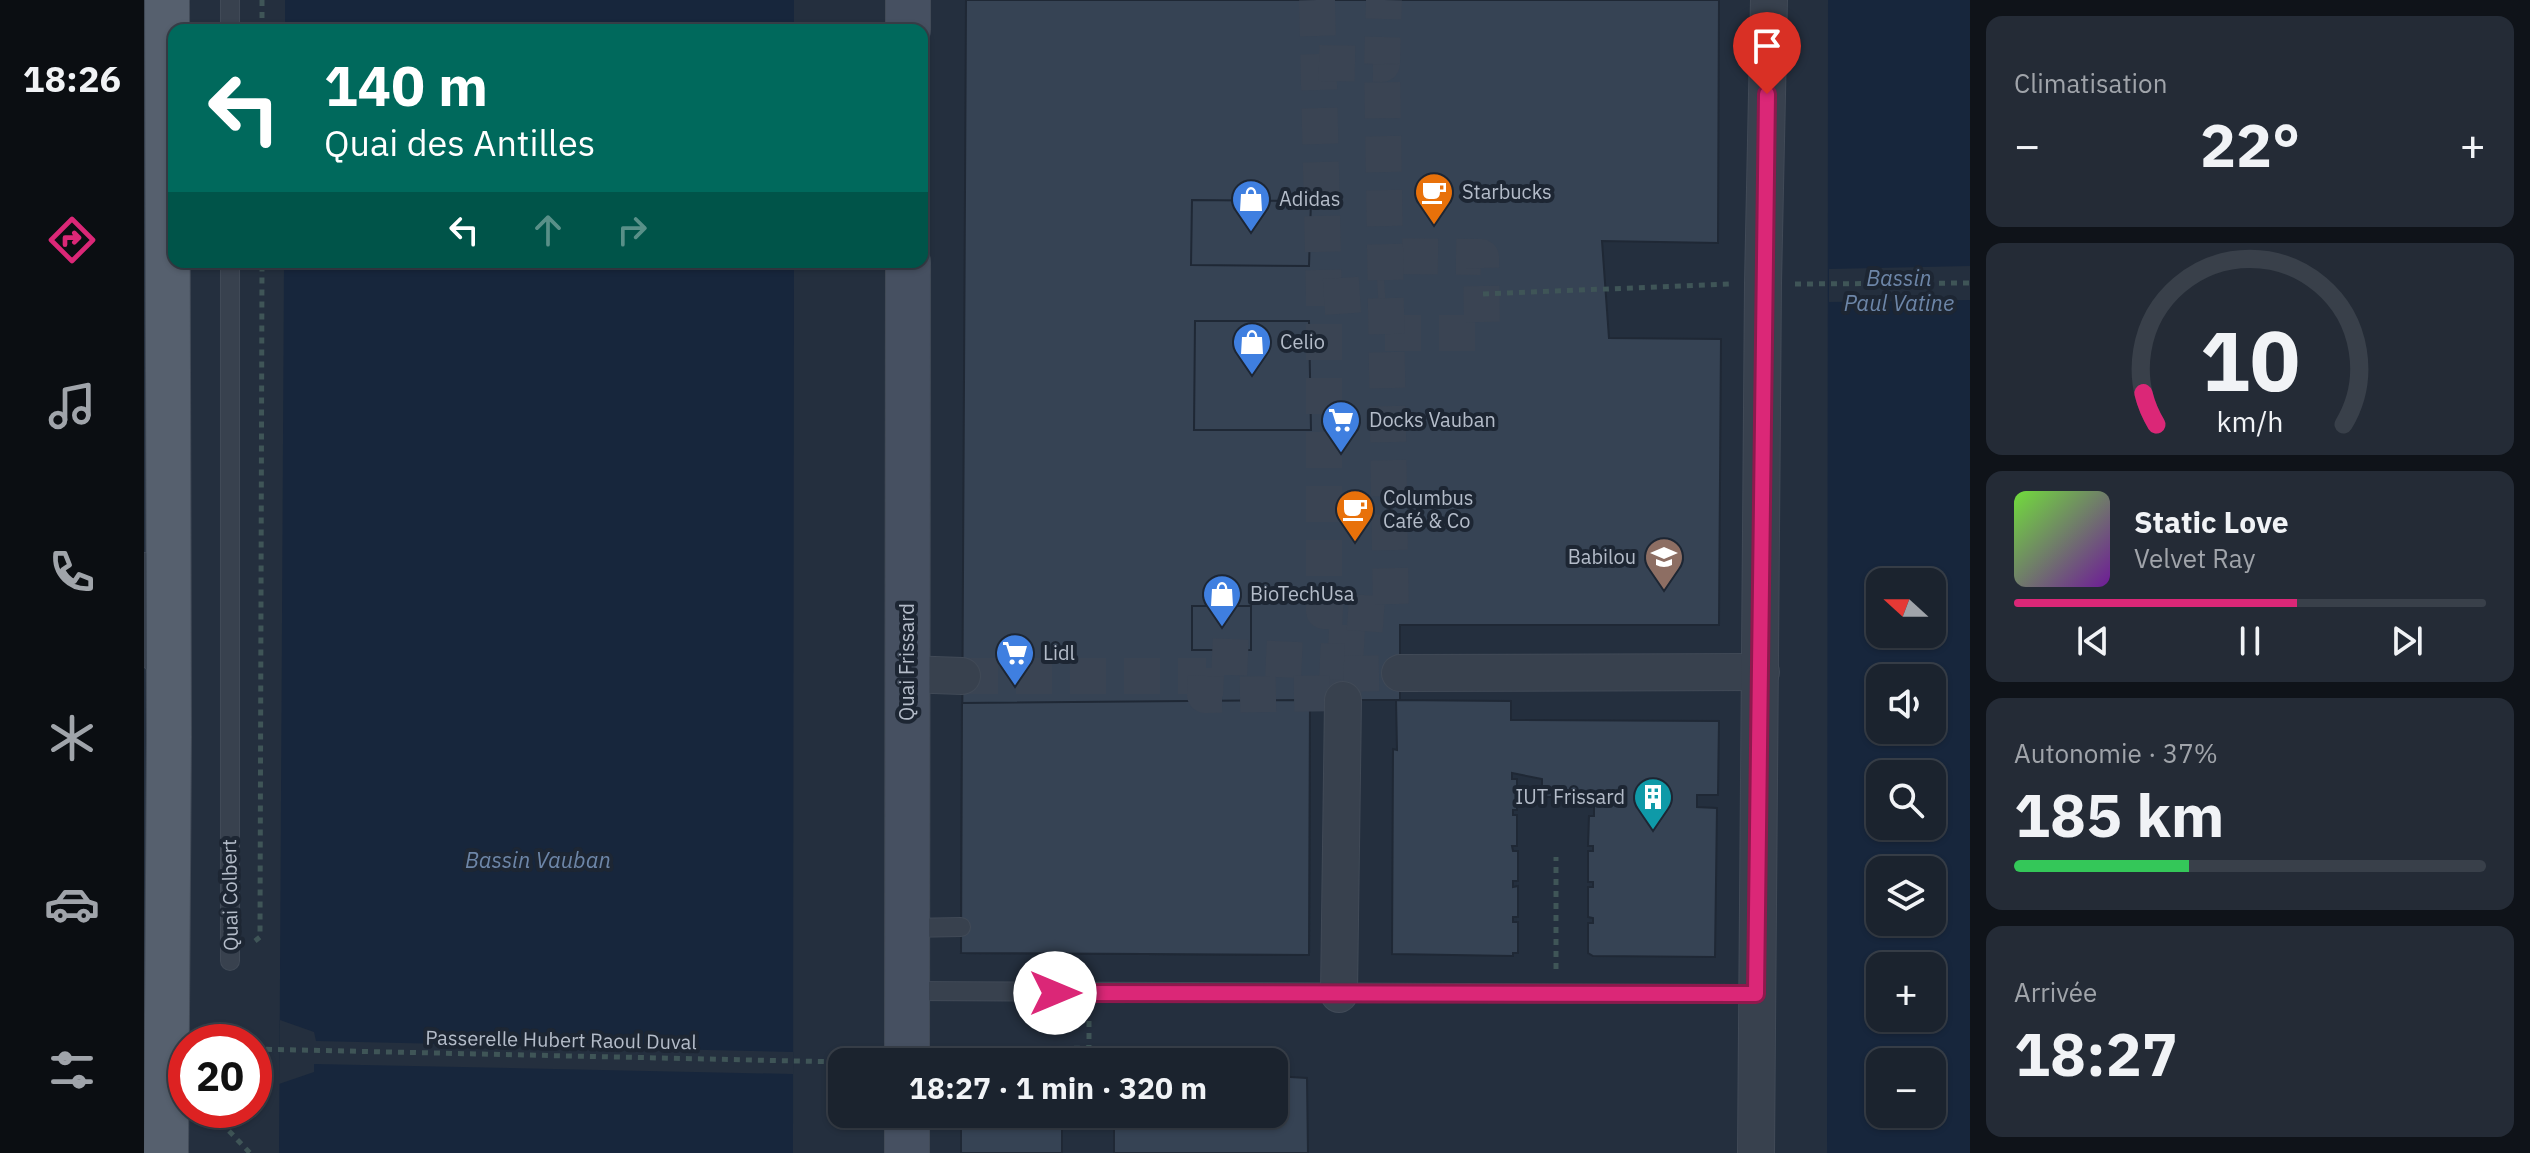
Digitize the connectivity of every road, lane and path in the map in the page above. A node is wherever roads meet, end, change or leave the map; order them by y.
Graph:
1 (167, 0) edge
2 (230, 0) edge
3 (262, 0) edge
4 (908, 0) edge
5 (1769, 0) edge
6 (230, 24) edge
7 (262, 24) edge
8 (908, 24) edge
9 (230, 268) edge
10 (262, 268) edge
11 (908, 268) edge
12 (1763, 283) junction
13 (1970, 283) edge
14 (1829, 286) dead end
15 (1483, 294) dead end
16 (144, 571) edge
17 (168, 672) junction
18 (1761, 672) junction
19 (1400, 673) tunnel mouth
20 (906, 674) junction
21 (962, 676) tunnel mouth
22 (1343, 700) tunnel mouth
23 (1556, 857) dead end
24 (156, 873) edge
25 (961, 927) dead end
26 (908, 928) junction
27 (230, 961) joint
28 (906, 991) junction
29 (1089, 993) junction
30 (1339, 994) junction
31 (1556, 994) junction
32 (1756, 994) junction
33 (921, 1048) edge
34 (1089, 1048) edge
35 (272, 1049) edge
36 (828, 1062) edge
37 (907, 1128) edge
38 (229, 1131) dead end
39 (166, 1153) edge
40 (250, 1153) edge
41 (907, 1153) edge
42 (1756, 1153) edge

1 - 17 main road
2 - 6 lane
3 - 7 path
4 - 8 street
5 - 12 street
9 - 27 lane, Quai Colbert
10 - 27 path, Quai Colbert
11 - 20 street, Quai Frissard
12 - 15 path
12 - 18 street
13 - 14 path
16 - 17 street
17 - 24 main road
18 - 19 street
18 - 32 street
20 - 21 street
20 - 26 street, Quai Frissard
22 - 30 street
23 - 31 path
24 - 39 main road
25 - 26 lane
26 - 28 street, Quai Frissard
28 - 29 lane
28 - 33 street, Quai Frissard
29 - 30 lane
29 - 34 path
30 - 31 lane
31 - 32 lane
32 - 42 street
35 - 36 path, Passerelle Hubert Raoul Duval
37 - 41 street
38 - 40 path

